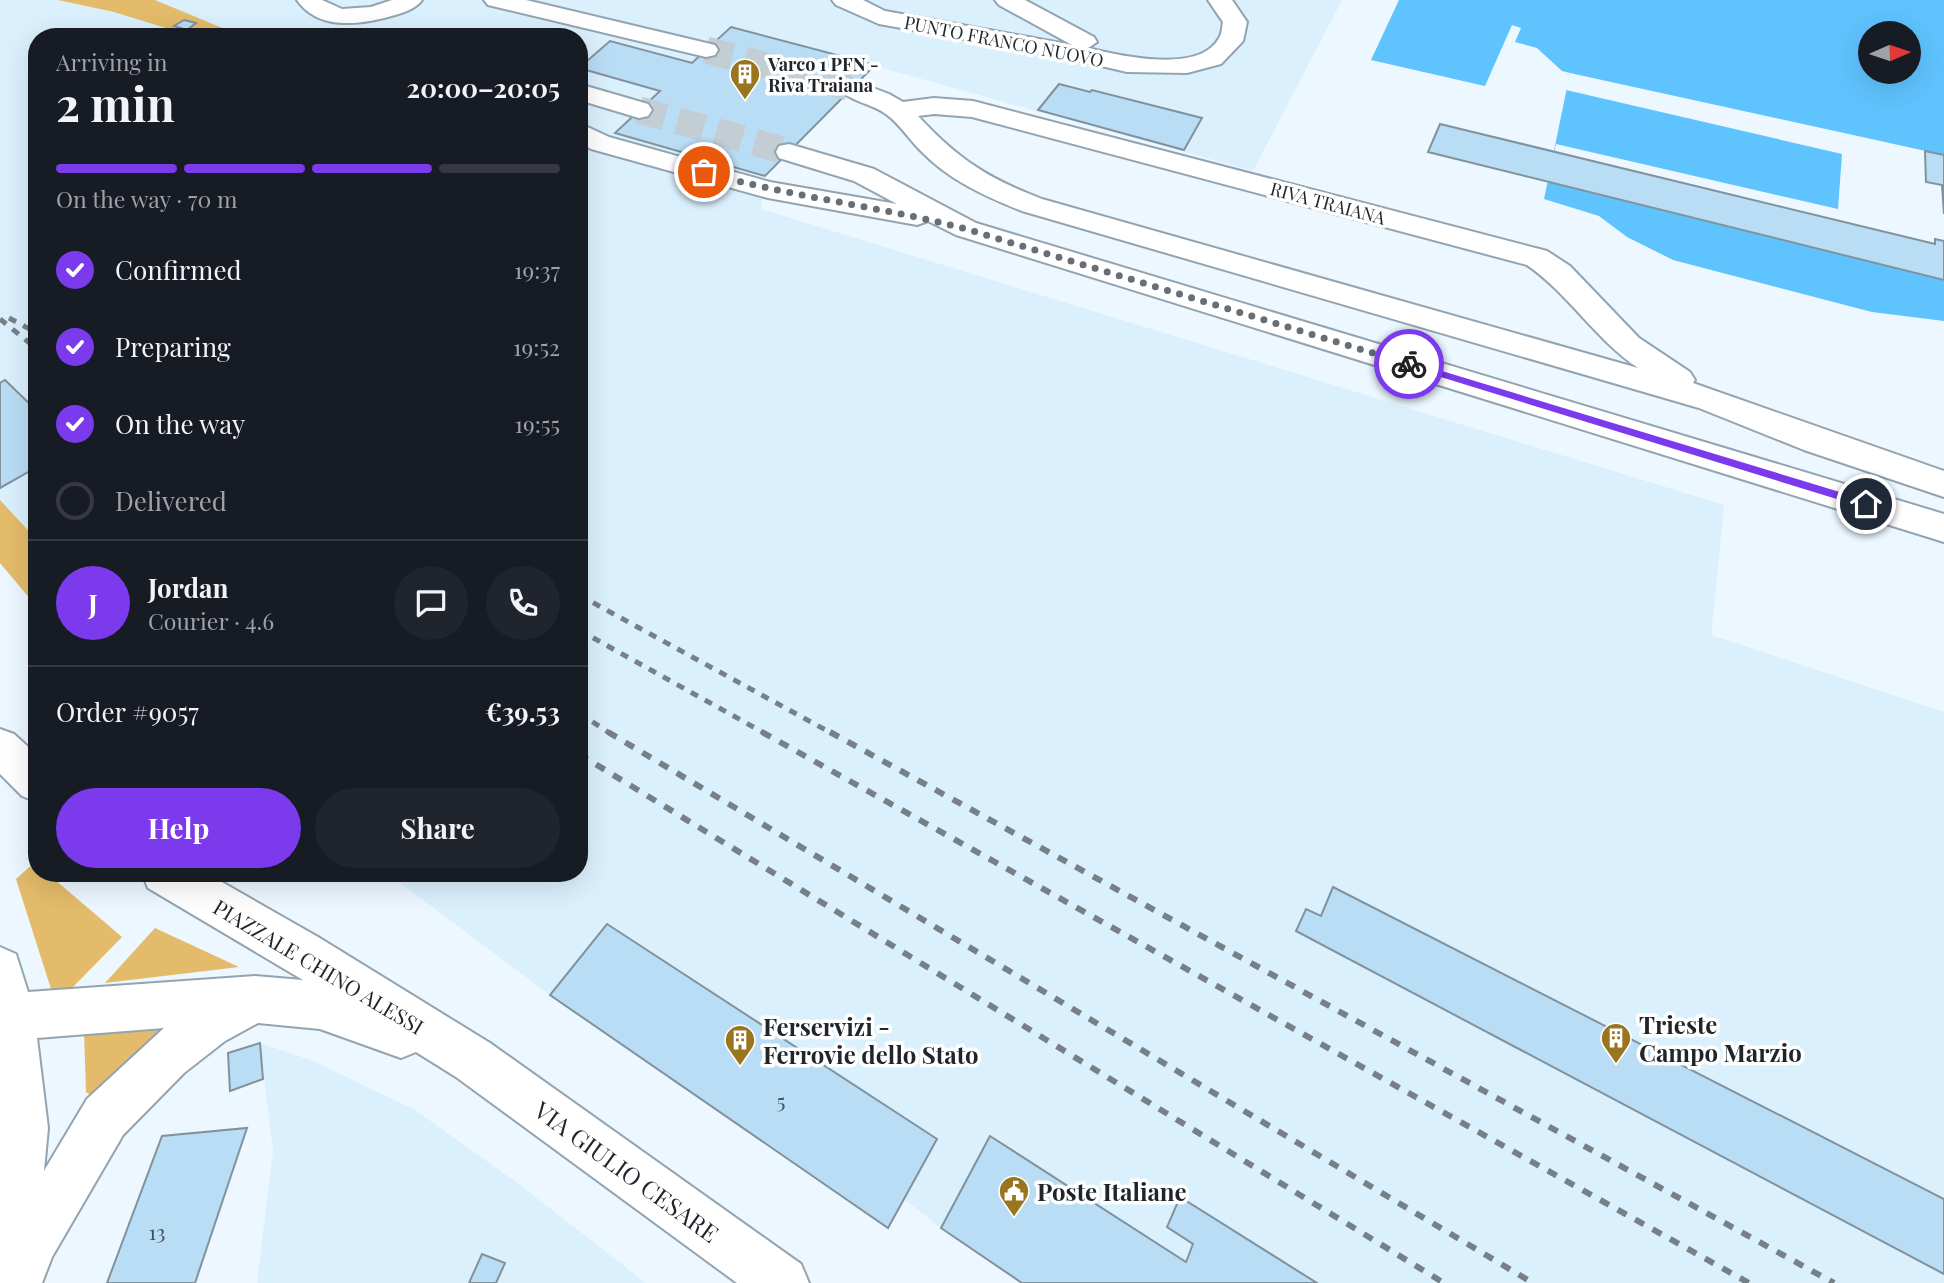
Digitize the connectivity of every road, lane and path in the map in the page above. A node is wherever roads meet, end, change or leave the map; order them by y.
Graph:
1 (410, 0) edge
2 (496, 0) edge
3 (844, 0) edge
4 (1007, 0) edge
5 (1220, 0) edge
6 (306, 1) edge
7 (354, 16) junction
8 (378, 28) edge
9 (706, 50) tunnel mouth
10 (1127, 65) junction
11 (852, 88) tunnel mouth
12 (588, 95) edge
13 (639, 110) tunnel mouth
14 (898, 110) junction
15 (588, 136) edge
16 (789, 152) tunnel mouth
17 (912, 153) junction
18 (864, 175) junction
19 (966, 229) junction
20 (1710, 400) junction
21 (1944, 484) edge
22 (1944, 528) edge
23 (0, 747) edge
24 (28, 774) edge
25 (180, 882) edge
26 (255, 999) junction
27 (4, 1002) edge
28 (472, 1060) junction
29 (0, 1279) edge
30 (15, 1283) edge
31 (782, 1283) edge

1 - 7 street
2 - 9 street
3 - 10 street, PUNTO FRANCO NUOVO
4 - 10 street, PUNTO FRANCO NUOVO
5 - 10 street, PUNTO FRANCO NUOVO
6 - 7 street
7 - 8 street
11 - 14 street, RIVA TRAIANA
12 - 13 street
14 - 17 street, RIVA TRAIANA
14 - 20 street, RIVA TRAIANA
15 - 19 street
16 - 18 street
17 - 18 street
17 - 20 street, RIVA TRAIANA
18 - 19 street
19 - 22 street
20 - 21 street, RIVA TRAIANA
23 - 24 street
25 - 28 street, PIAZZALE CHINO ALESSI
26 - 27 street
26 - 28 street
26 - 30 street
27 - 29 street
28 - 31 street, VIA GIULIO CESARE

